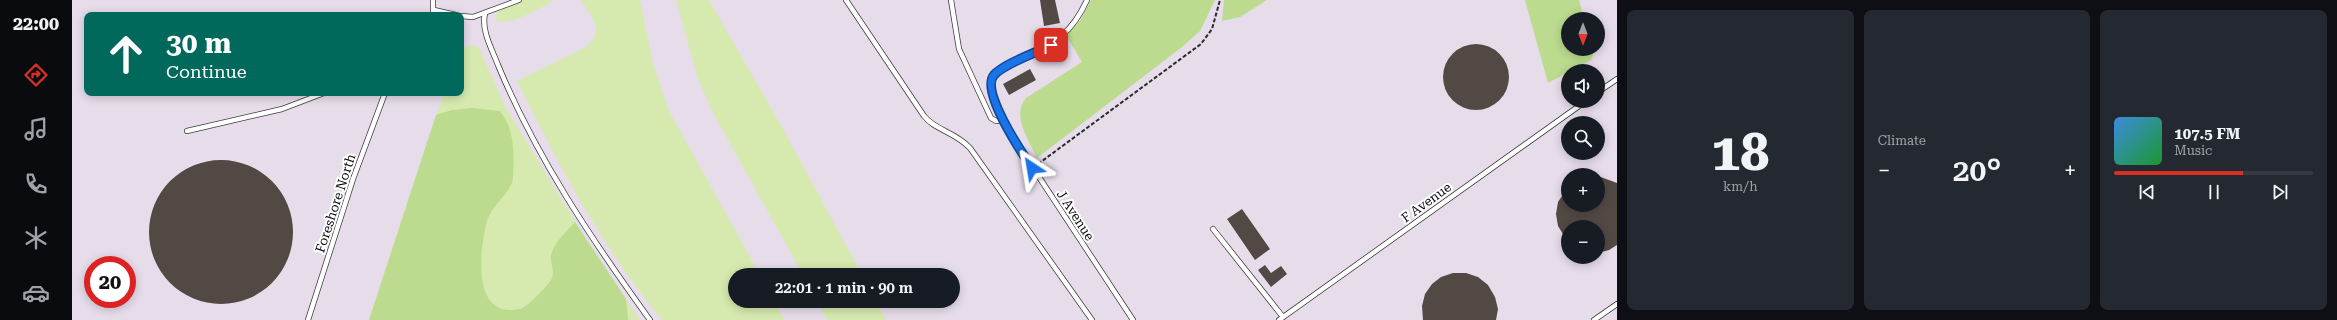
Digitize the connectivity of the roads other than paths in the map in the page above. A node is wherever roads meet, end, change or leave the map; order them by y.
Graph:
1 (432, 0) edge
2 (519, 0) edge
3 (846, 0) edge
4 (952, 0) edge
5 (1087, 0) edge
6 (433, 12) edge
7 (485, 13) junction
8 (464, 16) edge
9 (1617, 79) edge
10 (1605, 87) edge
11 (316, 96) edge
12 (384, 96) edge
13 (1576, 108) edge
14 (1004, 120) junction
15 (187, 131) dead end
16 (1213, 229) dead end
17 (1617, 304) edge
18 (1281, 318) edge
19 (308, 320) edge
20 (650, 320) edge
21 (1092, 320) edge
22 (1132, 320) edge
23 (1594, 320) edge

1 - 6 lane
2 - 7 lane
3 - 21 lane
4 - 14 lane
5 - 14 lane, J Avenue
7 - 8 lane
7 - 20 lane
9 - 10 lane
11 - 15 lane
12 - 19 lane, Foreshore North
13 - 18 lane, F Avenue
14 - 22 lane, J Avenue
16 - 18 lane
17 - 23 lane

